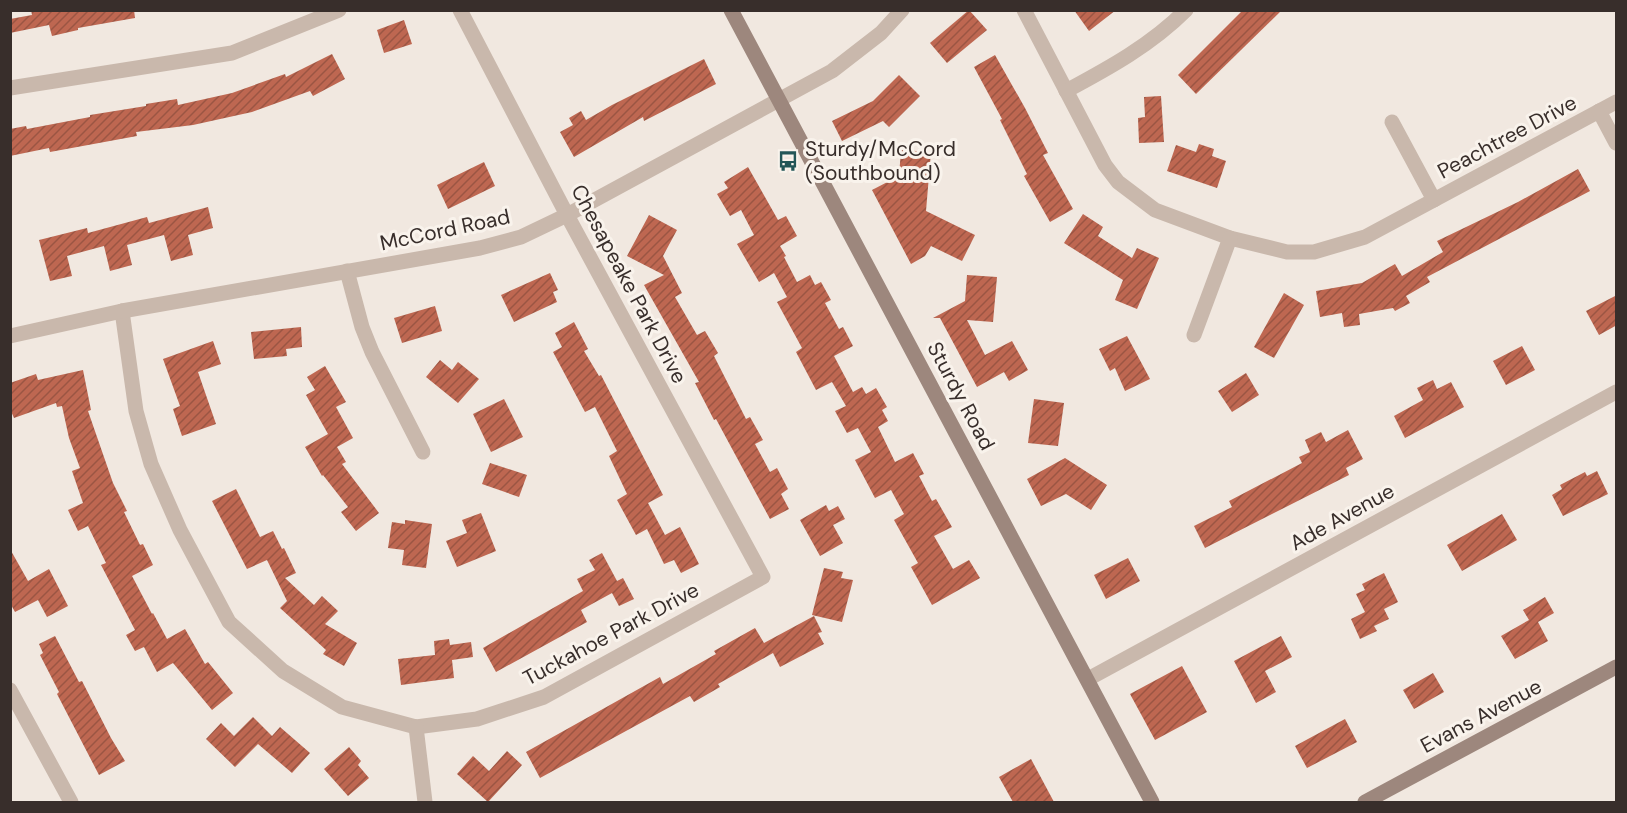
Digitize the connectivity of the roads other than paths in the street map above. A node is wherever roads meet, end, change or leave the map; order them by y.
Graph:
1 (339, 10) edge
2 (460, 10) edge
3 (731, 10) edge
4 (902, 10) edge
5 (1024, 10) edge
6 (1186, 10) edge
7 (10, 88) edge
8 (1066, 91) junction
9 (778, 100) junction
10 (1617, 102) edge
11 (1599, 111) junction
12 (1392, 122) dead end
13 (1617, 143) edge
14 (1434, 200) junction
15 (567, 215) junction
16 (1230, 238) junction
17 (347, 271) junction
18 (122, 311) junction
19 (1194, 335) dead end
20 (10, 336) edge
21 (1617, 392) edge
22 (423, 452) dead end
23 (763, 577) joint
24 (1617, 667) edge
25 (1088, 680) junction
26 (10, 690) edge
27 (416, 727) junction
28 (71, 802) edge
29 (425, 802) edge
30 (1152, 802) edge
31 (1365, 802) edge

1 - 7 street
2 - 15 street, Chesapeake Park Drive
3 - 9 street, Sturdy Road
4 - 9 street, McCord Road
5 - 8 street, Peachtree Drive
6 - 8 street
8 - 16 street, Peachtree Drive
9 - 15 street, McCord Road
9 - 25 street, Sturdy Road
10 - 11 street, Peachtree Drive
11 - 13 street
11 - 14 street, Peachtree Drive
12 - 14 street, Peachtree Drive
14 - 16 street, Peachtree Drive
15 - 17 street, McCord Road
15 - 23 street, Chesapeake Park Drive
16 - 19 street
17 - 18 street, McCord Road
17 - 22 street
18 - 20 street, McCord Road
18 - 27 street, Tuckahoe Park Drive
21 - 25 street, Ade Avenue
23 - 27 street, Tuckahoe Park Drive
24 - 31 street, Evans Avenue
25 - 30 street, Sturdy Road
26 - 28 street
27 - 29 street

